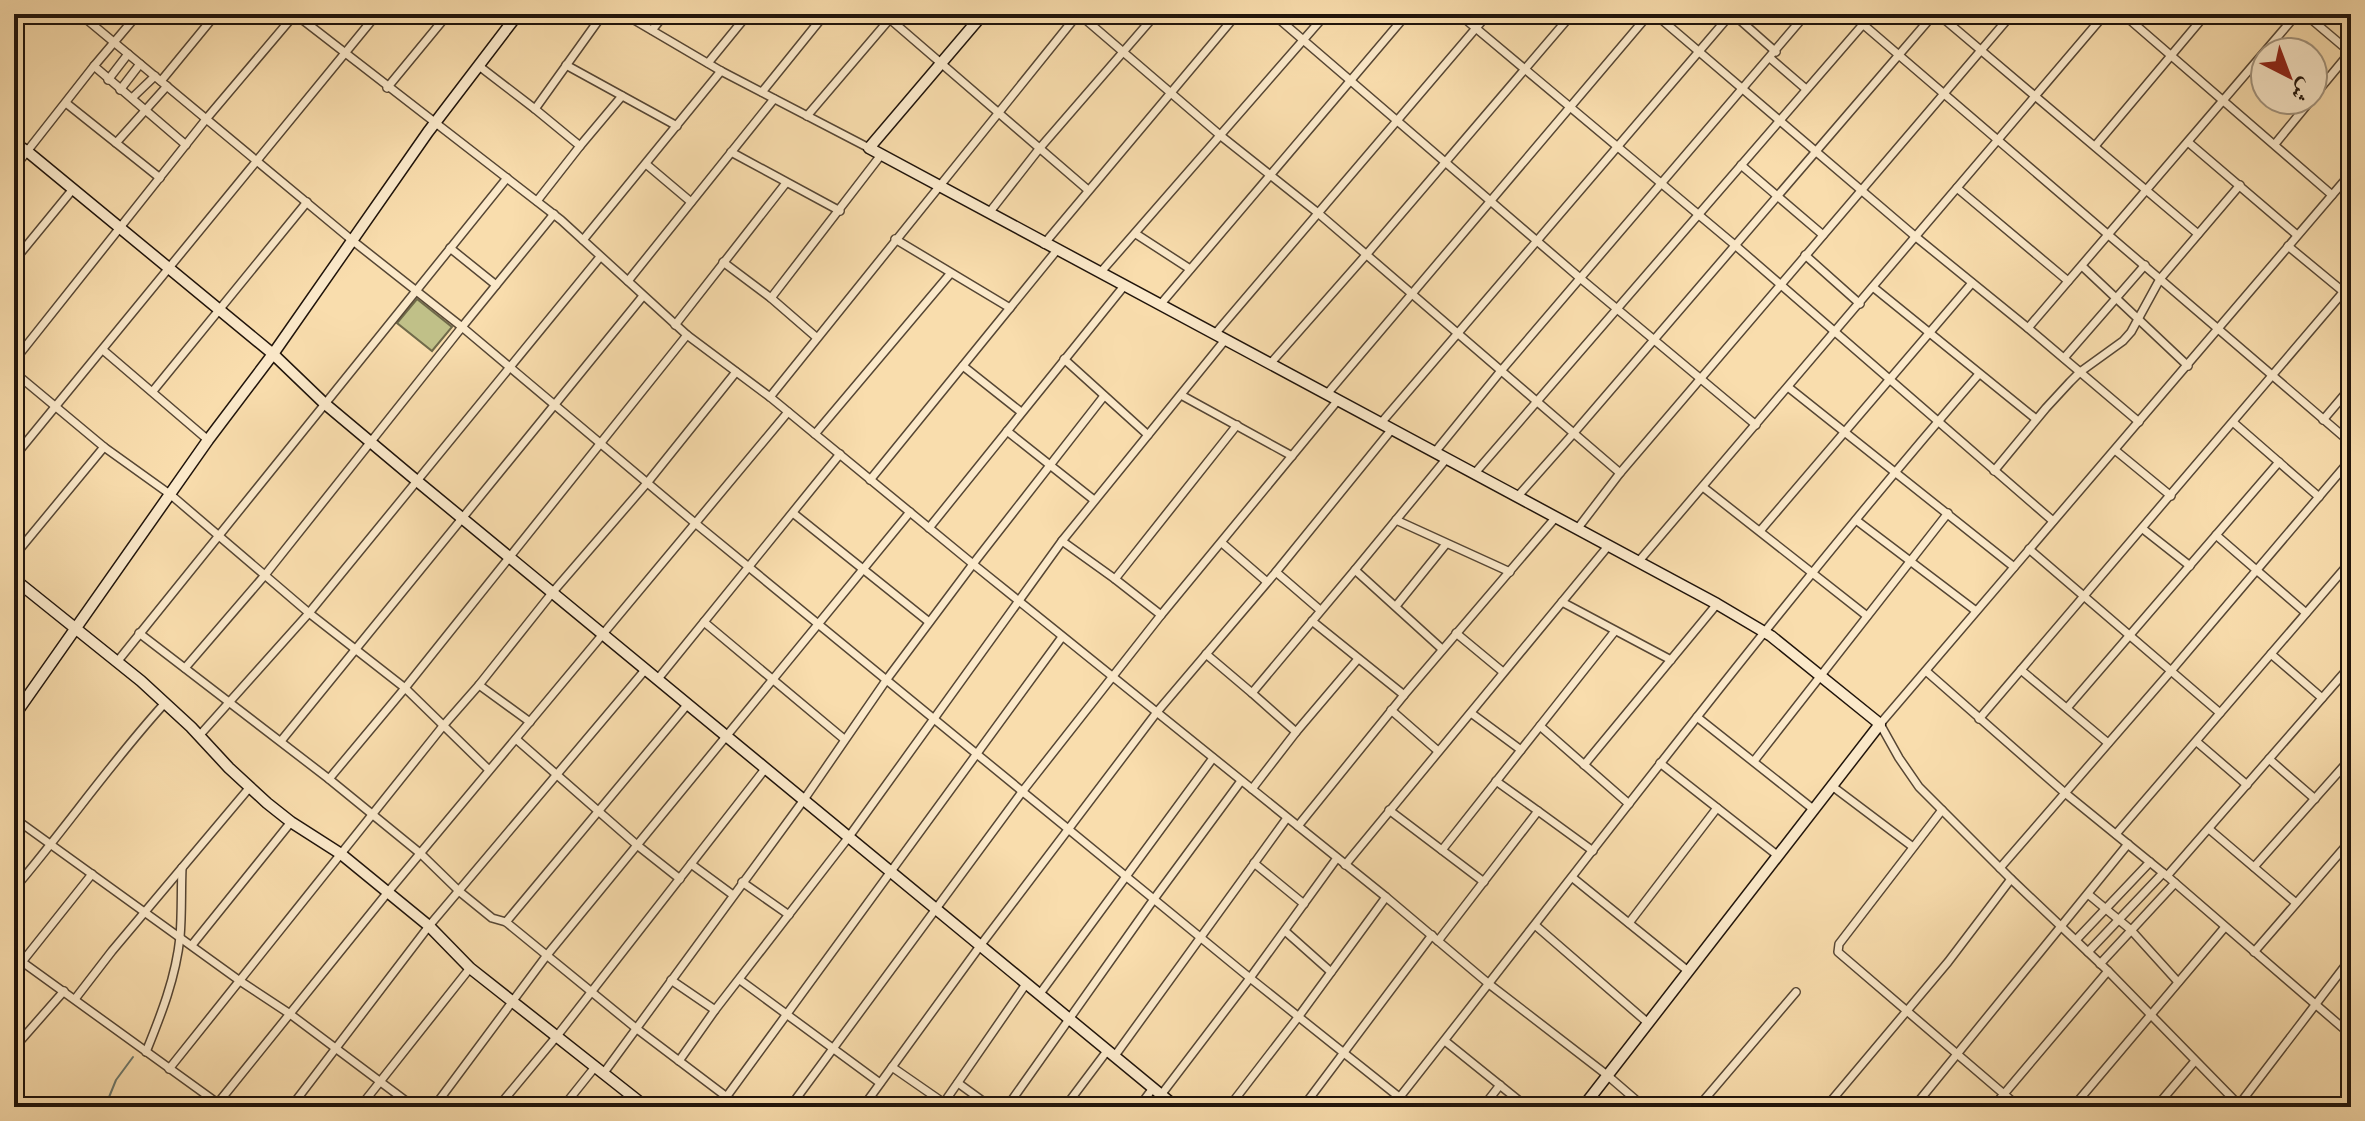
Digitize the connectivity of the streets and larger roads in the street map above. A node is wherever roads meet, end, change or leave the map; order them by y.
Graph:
1 (80, 14) edge
2 (138, 14) edge
3 (216, 14) edge
4 (377, 14) edge
5 (448, 14) edge
6 (518, 14) edge
7 (603, 14) edge
8 (624, 14) edge
9 (665, 14) edge
10 (748, 14) edge
11 (825, 14) edge
12 (983, 14) edge
13 (1078, 14) edge
14 (1156, 14) edge
15 (1237, 14) edge
16 (1273, 14) edge
17 (1326, 14) edge
18 (1407, 14) edge
19 (1459, 14) edge
20 (1488, 14) edge
21 (1572, 14) edge
22 (1652, 14) edge
23 (1732, 14) edge
24 (1806, 14) edge
25 (1851, 14) edge
26 (1872, 14) edge
27 (1936, 14) edge
28 (2012, 14) edge
29 (2105, 14) edge
30 (2123, 14) edge
31 (2206, 14) edge
32 (2297, 14) edge
33 (2305, 14) edge
34 (889, 16) edge
35 (1862, 25) junction
36 (1476, 28) junction
37 (652, 30) junction
38 (1303, 40) junction
39 (114, 42) junction
40 (1981, 50) junction
41 (1698, 51) junction
42 (1123, 52) junction
43 (2351, 52) edge
44 (128, 54) junction
45 (345, 54) junction
46 (1773, 55) junction
47 (2171, 55) junction
48 (1898, 56) junction
49 (941, 62) junction
50 (708, 63) junction
51 (140, 64) junction
52 (566, 65) junction
53 (94, 66) junction
54 (479, 66) junction
55 (1524, 69) junction
56 (721, 71) junction
57 (2329, 79) edge
58 (108, 80) junction
59 (1351, 80) junction
60 (161, 81) junction
61 (387, 88) junction
62 (1744, 88) junction
63 (1806, 89) junction
64 (120, 90) junction
65 (762, 92) junction
66 (1171, 93) junction
67 (1943, 95) junction
68 (622, 96) junction
69 (2035, 97) junction
70 (132, 98) junction
71 (774, 99) junction
72 (2224, 99) junction
73 (66, 103) junction
74 (1569, 108) junction
75 (146, 109) junction
76 (535, 109) junction
77 (997, 111) junction
78 (807, 116) junction
79 (2298, 116) edge
80 (207, 118) junction
81 (1780, 119) junction
82 (1397, 121) junction
83 (435, 123) junction
84 (677, 126) junction
85 (1221, 136) junction
86 (1998, 141) junction
87 (2188, 142) junction
88 (14, 143) edge
89 (116, 143) junction
90 (2275, 144) junction
91 (186, 145) junction
92 (580, 146) junction
93 (2095, 146) junction
94 (869, 148) junction
95 (1616, 148) junction
96 (1039, 149) junction
97 (1817, 151) junction
98 (28, 152) junction
99 (731, 152) junction
100 (881, 155) junction
101 (257, 161) junction
102 (1446, 162) junction
103 (646, 164) junction
104 (1741, 165) junction
105 (14, 168) edge
106 (2351, 173) edge
107 (1270, 176) junction
108 (160, 178) junction
109 (507, 178) junction
110 (786, 183) junction
111 (1661, 184) junction
112 (2240, 185) junction
113 (938, 186) junction
114 (1957, 188) junction
115 (73, 189) junction
116 (1088, 190) junction
117 (1861, 190) junction
118 (2147, 191) junction
119 (2332, 195) junction
120 (1778, 197) junction
121 (537, 201) junction
122 (1492, 201) junction
123 (307, 202) junction
124 (691, 202) junction
125 (840, 211) junction
126 (989, 213) junction
127 (1318, 213) junction
128 (554, 214) junction
129 (1699, 216) junction
130 (120, 227) junction
131 (1136, 234) junction
132 (2198, 234) junction
133 (1823, 235) junction
134 (2109, 235) junction
135 (2297, 235) junction
136 (1916, 237) junction
137 (895, 239) junction
138 (583, 240) junction
139 (1536, 240) junction
140 (353, 241) junction
141 (1044, 244) junction
142 (1736, 246) junction
143 (2288, 246) junction
144 (450, 248) junction
145 (1057, 250) junction
146 (1366, 255) junction
147 (1805, 255) junction
148 (600, 257) junction
149 (14, 261) edge
150 (723, 262) junction
151 (2145, 265) junction
152 (2082, 266) junction
153 (170, 268) junction
154 (1190, 269) junction
155 (1100, 273) junction
156 (950, 274) junction
157 (1580, 278) junction
158 (2160, 279) junction
159 (628, 281) junction
160 (2068, 281) junction
161 (1972, 283) junction
162 (2351, 283) edge
163 (1780, 284) junction
164 (496, 285) junction
165 (1124, 286) junction
166 (1873, 287) junction
167 (416, 291) junction
168 (1412, 294) junction
169 (2348, 295) edge
170 (643, 296) junction
171 (771, 298) junction
172 (2116, 298) junction
173 (1860, 304) junction
174 (1160, 305) junction
175 (1010, 308) junction
176 (219, 309) junction
177 (1618, 309) junction
178 (2139, 320) junction
179 (675, 325) junction
180 (462, 327) junction
181 (2028, 328) junction
182 (2218, 330) junction
183 (1456, 333) junction
184 (1835, 333) junction
185 (1930, 333) junction
186 (687, 335) junction
187 (816, 337) junction
188 (1220, 337) junction
189 (1654, 340) junction
190 (103, 350) junction
191 (273, 354) junction
192 (2064, 358) junction
193 (1064, 359) junction
194 (14, 361) edge
195 (1270, 364) junction
196 (510, 366) junction
197 (963, 366) junction
198 (2188, 366) junction
199 (14, 372) edge
200 (736, 372) junction
201 (1500, 372) junction
202 (2080, 372) junction
203 (1979, 374) junction
204 (2273, 377) junction
205 (1701, 379) junction
206 (1890, 381) junction
207 (1788, 387) junction
208 (2351, 387) edge
209 (153, 391) junction
210 (1327, 394) junction
211 (1181, 395) junction
212 (1104, 396) junction
213 (770, 397) junction
214 (1338, 400) junction
215 (324, 403) junction
216 (555, 403) junction
217 (1537, 403) junction
218 (56, 406) junction
219 (788, 412) junction
220 (1021, 412) junction
221 (2036, 419) junction
222 (2323, 420) junction
223 (1938, 422) junction
224 (2139, 422) junction
225 (2234, 423) junction
226 (1237, 425) junction
227 (1756, 425) junction
228 (1386, 426) junction
229 (1007, 431) junction
230 (1845, 433) junction
231 (815, 434) junction
232 (1573, 434) junction
233 (1148, 435) junction
234 (208, 440) junction
235 (370, 441) junction
236 (2351, 443) edge
237 (602, 444) junction
238 (104, 447) junction
239 (2115, 450) junction
240 (1435, 452) junction
241 (840, 454) junction
242 (1292, 456) junction
243 (14, 457) edge
244 (1447, 458) junction
245 (2351, 459) edge
246 (2279, 462) junction
247 (1049, 465) junction
248 (1994, 471) junction
249 (1895, 472) junction
250 (1475, 473) junction
251 (1620, 473) junction
252 (870, 480) junction
253 (417, 481) junction
254 (647, 483) junction
255 (1703, 487) junction
256 (171, 495) junction
257 (1518, 496) junction
258 (2171, 496) junction
259 (2319, 497) junction
260 (1094, 500) junction
261 (910, 512) junction
262 (793, 513) junction
263 (1948, 513) junction
264 (1556, 517) junction
265 (464, 519) junction
266 (1396, 520) junction
267 (1856, 520) junction
268 (2053, 521) junction
269 (695, 523) junction
270 (929, 528) junction
271 (1578, 528) junction
272 (2143, 529) junction
273 (1760, 531) junction
274 (2216, 535) junction
275 (218, 536) junction
276 (1062, 541) junction
277 (1222, 543) junction
278 (1446, 544) junction
279 (1609, 545) junction
280 (2029, 549) junction
281 (14, 556) edge
282 (510, 557) junction
283 (1639, 561) junction
284 (1910, 561) junction
285 (973, 564) junction
286 (2350, 564) edge
287 (2190, 566) junction
288 (749, 567) junction
289 (2014, 567) junction
290 (863, 569) junction
291 (1355, 570) junction
292 (2257, 570) junction
293 (1276, 572) junction
294 (1510, 572) junction
295 (1813, 573) junction
296 (265, 575) junction
297 (14, 579) edge
298 (1115, 579) junction
299 (1267, 582) junction
300 (552, 593) junction
301 (2084, 598) junction
302 (1018, 601) junction
303 (1562, 602) junction
304 (1717, 604) junction
305 (1396, 606) junction
306 (1320, 610) junction
307 (1976, 611) junction
308 (309, 613) junction
309 (2306, 613) junction
310 (1161, 615) junction
311 (1867, 616) junction
312 (1312, 621) junction
313 (704, 622) junction
314 (929, 622) junction
315 (818, 623) junction
316 (76, 629) junction
317 (1615, 631) junction
318 (1765, 632) junction
319 (139, 633) junction
320 (1456, 633) junction
321 (603, 634) junction
322 (2129, 636) junction
323 (1062, 637) junction
324 (1442, 649) junction
325 (356, 650) junction
326 (1206, 654) junction
327 (2271, 654) junction
328 (1358, 659) junction
329 (1671, 660) junction
330 (117, 662) junction
331 (2351, 665) edge
332 (185, 668) junction
333 (645, 670) junction
334 (2021, 670) junction
335 (1926, 671) junction
336 (2171, 671) junction
337 (1503, 672) junction
338 (1112, 675) junction
339 (1821, 676) junction
340 (773, 679) junction
341 (887, 679) junction
342 (657, 680) junction
343 (479, 685) junction
344 (405, 688) junction
345 (1252, 693) junction
346 (1404, 695) junction
347 (2322, 698) junction
348 (165, 703) junction
349 (229, 704) junction
350 (687, 705) junction
351 (2067, 708) junction
352 (1391, 710) junction
353 (1157, 712) junction
354 (1471, 713) junction
355 (2220, 713) junction
356 (14, 716) edge
357 (1697, 717) junction
358 (934, 718) junction
359 (1979, 719) junction
360 (530, 722) junction
361 (1880, 724) junction
362 (443, 726) junction
363 (1540, 726) junction
364 (1296, 732) junction
365 (199, 736) junction
366 (726, 737) junction
367 (516, 739) junction
368 (844, 739) junction
369 (281, 741) junction
370 (2197, 742) junction
371 (2108, 743) junction
372 (1521, 750) junction
373 (1438, 751) junction
374 (977, 754) junction
375 (1213, 758) junction
376 (2351, 758) edge
377 (2269, 759) junction
378 (1754, 761) junction
379 (1660, 763) junction
380 (1584, 765) junction
381 (765, 769) junction
382 (489, 770) junction
383 (2340, 771) junction
384 (557, 776) junction
385 (329, 779) junction
386 (2351, 780) edge
387 (1241, 781) junction
388 (1496, 781) junction
389 (2247, 785) junction
390 (1832, 786) junction
391 (250, 787) junction
392 (1252, 789) junction
393 (1022, 792) junction
394 (2065, 793) junction
395 (2315, 799) junction
396 (803, 801) junction
397 (1629, 804) junction
398 (1717, 808) junction
399 (1813, 809) junction
400 (598, 810) junction
401 (1389, 810) junction
402 (1942, 810) junction
403 (1538, 811) junction
404 (371, 815) junction
405 (14, 818) edge
406 (1287, 818) junction
407 (291, 822) junction
408 (1298, 826) junction
409 (1069, 829) junction
410 (2209, 829) junction
411 (2116, 834) junction
412 (848, 838) junction
413 (2351, 840) edge
414 (2128, 844) junction
415 (52, 845) junction
416 (637, 845) junction
417 (1913, 847) junction
418 (1442, 850) junction
419 (1593, 851) junction
420 (341, 854) junction
421 (421, 854) junction
422 (1777, 855) junction
423 (1337, 858) junction
424 (2150, 862) junction
425 (1254, 863) junction
426 (691, 864) junction
427 (1345, 865) junction
428 (2254, 867) junction
429 (182, 868) junction
430 (2000, 868) junction
431 (891, 873) junction
432 (92, 874) junction
433 (2165, 874) junction
434 (1125, 875) junction
435 (1573, 878) junction
436 (680, 879) junction
437 (2011, 879) junction
438 (742, 882) junction
439 (1484, 882) junction
440 (2175, 883) junction
441 (14, 889) edge
442 (388, 892) junction
443 (460, 892) junction
444 (2088, 894) junction
445 (733, 895) junction
446 (1386, 897) junction
447 (1154, 899) junction
448 (2296, 903) junction
449 (1304, 904) junction
450 (2105, 908) junction
451 (936, 910) junction
452 (144, 912) junction
453 (789, 915) junction
454 (2119, 919) junction
455 (506, 922) junction
456 (1629, 923) junction
457 (1535, 925) junction
458 (429, 926) junction
459 (2062, 926) junction
460 (2225, 927) junction
461 (2131, 930) junction
462 (1285, 931) junction
463 (180, 937) junction
464 (1200, 937) junction
465 (1435, 938) junction
466 (2076, 940) junction
467 (192, 945) junction
468 (980, 946) junction
469 (2088, 952) junction
470 (2254, 952) junction
471 (547, 955) junction
472 (14, 956) edge
473 (2351, 958) edge
474 (22, 962) junction
475 (2100, 964) junction
476 (470, 968) junction
477 (1688, 971) junction
478 (2108, 971) junction
479 (1331, 972) junction
480 (1250, 978) junction
481 (671, 980) junction
482 (740, 980) junction
483 (240, 981) junction
484 (2178, 982) junction
485 (1026, 984) junction
486 (1489, 984) junction
487 (592, 990) junction
488 (64, 991) junction
489 (1796, 992) dead end
490 (1039, 995) junction
491 (75, 999) junction
492 (514, 1002) junction
493 (2316, 1003) junction
494 (715, 1010) junction
495 (1906, 1011) junction
496 (290, 1014) junction
497 (788, 1015) junction
498 (2150, 1015) junction
499 (1299, 1016) junction
500 (1070, 1020) junction
501 (1648, 1023) junction
502 (637, 1029) junction
503 (2351, 1035) edge
504 (557, 1036) junction
505 (1445, 1041) junction
506 (14, 1048) edge
507 (832, 1049) junction
508 (335, 1050) junction
509 (146, 1052) junction
510 (1344, 1052) junction
511 (1111, 1054) junction
512 (1958, 1055) junction
513 (679, 1061) junction
514 (2195, 1061) junction
515 (892, 1067) junction
516 (169, 1069) junction
517 (599, 1070) junction
518 (1607, 1075) junction
519 (379, 1082) junction
520 (880, 1083) junction
521 (958, 1083) junction
522 (1500, 1085) junction
523 (1157, 1092) junction
524 (2004, 1094) junction
525 (727, 1096) junction
526 (632, 1097) junction
527 (1399, 1097) junction
528 (221, 1105) edge
529 (942, 1105) edge
530 (1830, 1105) edge
531 (2239, 1106) edge
532 (291, 1107) edge
533 (360, 1107) edge
534 (414, 1107) edge
535 (434, 1107) edge
536 (498, 1107) edge
537 (563, 1107) edge
538 (624, 1107) edge
539 (646, 1107) edge
540 (719, 1107) edge
541 (740, 1107) edge
542 (790, 1107) edge
543 (863, 1107) edge
544 (991, 1107) edge
545 (1007, 1107) edge
546 (1065, 1107) edge
547 (1139, 1107) edge
548 (1176, 1107) edge
549 (1229, 1107) edge
550 (1303, 1107) edge
551 (1392, 1107) edge
552 (1483, 1107) edge
553 (1527, 1107) edge
554 (1583, 1107) edge
555 (1644, 1107) edge
556 (1698, 1107) edge
557 (1914, 1107) edge
558 (1993, 1107) edge
559 (2019, 1107) edge
560 (2073, 1107) edge
561 (2156, 1107) edge

1 - 39 street
2 - 39 street
3 - 60 street
4 - 45 street
5 - 61 street
6 - 54 street
7 - 52 street
8 - 37 street
9 - 37 street
10 - 50 street
11 - 65 street
12 - 49 street
13 - 42 street
13 - 77 street
14 - 42 street
15 - 66 street
16 - 38 street
17 - 38 street
18 - 59 street
19 - 36 street
20 - 36 street
21 - 55 street
22 - 41 street
22 - 74 street
23 - 41 street
23 - 46 street
24 - 46 street
25 - 35 street
26 - 35 street
27 - 40 street
27 - 48 street
28 - 40 street
29 - 69 street
30 - 47 street
31 - 47 street
32 - 72 street
33 - 43 street
34 - 49 street
34 - 78 street
35 - 48 street
35 - 63 street
36 - 55 street
36 - 82 street
37 - 50 street
38 - 59 street
38 - 85 street
39 - 44 street
39 - 53 street
40 - 67 street
40 - 69 street
41 - 62 street
41 - 95 street
42 - 66 street
42 - 96 street
43 - 57 street
44 - 51 street
44 - 58 street
45 - 61 street
45 - 80 street
45 - 101 street
46 - 62 street
46 - 63 street
47 - 72 street
47 - 93 street
48 - 67 street
48 - 97 street
49 - 77 street
49 - 94 street
50 - 56 street
51 - 60 street
51 - 64 street
52 - 68 street
52 - 76 street
53 - 58 street
53 - 73 street
54 - 76 street
54 - 83 street
55 - 74 street
55 - 102 street
56 - 65 street
56 - 84 street
58 - 64 street
59 - 82 street
59 - 107 street
60 - 70 street
60 - 75 street
60 - 80 street
61 - 83 street
62 - 81 street
62 - 111 street
63 - 81 street
64 - 70 street
65 - 71 street
66 - 85 street
66 - 116 street
67 - 86 street
67 - 117 street
68 - 84 street
68 - 92 street
69 - 86 street
69 - 93 street
70 - 75 street
71 - 78 street
71 - 99 street
72 - 87 street
72 - 90 street
73 - 89 street
73 - 98 street
74 - 95 street
74 - 122 street
75 - 89 street
75 - 91 street
76 - 92 street
77 - 96 street
77 - 113 street
78 - 94 street
79 - 90 street
80 - 91 street
80 - 101 street
81 - 97 street
81 - 104 street
82 - 102 street
82 - 127 street
83 - 109 street
83 - 140 street
84 - 103 street
85 - 107 street
85 - 131 street
86 - 114 street
86 - 134 street
87 - 112 street
87 - 118 street
88 - 98 street
89 - 108 street
90 - 119 street
91 - 108 street
92 - 121 street
93 - 118 street
94 - 100 street
95 - 111 street
95 - 139 street
96 - 116 street
96 - 126 street
97 - 117 street
97 - 120 street
98 - 105 street
98 - 115 street
99 - 110 street
99 - 124 street
100 - 113 street
100 - 125 street
101 - 123 street
101 - 153 street
102 - 122 street
102 - 146 street
103 - 124 street
103 - 138 street
104 - 120 street
104 - 129 street
106 - 119 street
107 - 127 street
107 - 154 street
108 - 130 street
109 - 121 street
109 - 144 street
110 - 125 street
110 - 150 street
111 - 129 street
111 - 157 street
112 - 132 street
112 - 135 street
113 - 126 street
113 - 137 street
114 - 136 street
114 - 160 street
115 - 130 street
115 - 149 street
116 - 141 street
117 - 133 street
117 - 136 street
118 - 132 street
118 - 134 street
119 - 135 street
120 - 133 street
120 - 142 street
121 - 128 street
122 - 139 street
122 - 168 street
123 - 140 street
123 - 176 street
124 - 159 street
125 - 171 street
126 - 141 street
127 - 146 street
127 - 188 street
128 - 138 street
128 - 164 street
129 - 142 street
129 - 177 street
130 - 153 street
130 - 194 street
131 - 154 street
131 - 155 street
132 - 158 street
133 - 147 street
134 - 151 street
134 - 152 street
135 - 143 street
136 - 161 street
136 - 166 street
137 - 156 street
137 - 187 street
138 - 148 street
139 - 157 street
139 - 183 street
140 - 167 street
140 - 191 street
141 - 145 street
142 - 163 street
142 - 189 street
143 - 169 street
143 - 182 street
144 - 164 street
144 - 167 street
145 - 155 street
145 - 175 street
146 - 168 street
146 - 195 street
147 - 163 street
147 - 173 street
148 - 159 street
148 - 196 street
150 - 171 street
150 - 179 street
151 - 158 street
151 - 172 street
152 - 160 street
152 - 172 street
153 - 176 street
153 - 190 street
154 - 174 street
155 - 165 street
156 - 175 street
156 - 231 street
157 - 177 street
157 - 201 street
158 - 178 street
158 - 182 street
159 - 170 street
160 - 181 street
161 - 181 street
161 - 185 street
162 - 169 street
163 - 184 street
163 - 205 street
164 - 180 street
165 - 174 street
165 - 193 street
166 - 173 street
166 - 185 street
167 - 180 street
167 - 215 street
168 - 183 street
168 - 210 street
169 - 204 street
170 - 179 street
170 - 216 street
171 - 187 street
172 - 178 street
172 - 192 street
173 - 184 street
174 - 188 street
175 - 197 street
176 - 191 street
176 - 209 street
177 - 189 street
177 - 217 street
178 - 198 street
178 - 202 street
179 - 186 street
180 - 196 street
180 - 235 street
181 - 192 street
182 - 198 street
182 - 204 street
183 - 201 street
183 - 228 street
184 - 206 street
184 - 207 street
185 - 203 street
185 - 206 street
186 - 200 street
186 - 237 street
187 - 213 street
188 - 195 street
188 - 211 street
189 - 205 street
189 - 232 street
190 - 209 street
190 - 218 street
191 - 215 street
191 - 234 street
192 - 202 street
193 - 212 street
193 - 220 street
195 - 210 street
196 - 216 street
196 - 253 street
197 - 220 street
197 - 252 street
198 - 224 street
199 - 218 street
200 - 213 street
200 - 254 street
201 - 217 street
201 - 240 street
202 - 221 street
202 - 224 street
203 - 221 street
203 - 223 street
204 - 222 street
204 - 225 street
205 - 227 street
205 - 251 street
206 - 223 street
206 - 230 street
207 - 227 street
207 - 230 street
208 - 222 street
209 - 234 street
210 - 214 street
211 - 226 street
211 - 233 street
212 - 233 street
212 - 247 street
213 - 219 street
214 - 228 street
214 - 242 street
215 - 235 street
215 - 275 street
216 - 237 street
216 - 265 street
217 - 232 street
217 - 250 street
218 - 238 street
218 - 243 street
219 - 231 street
219 - 269 street
220 - 229 street
221 - 248 street
222 - 236 street
223 - 248 street
223 - 249 street
224 - 239 street
225 - 246 street
225 - 258 street
226 - 242 street
226 - 298 street
227 - 255 street
228 - 240 street
228 - 293 street
229 - 247 street
229 - 270 street
230 - 249 street
230 - 273 street
231 - 241 street
232 - 251 street
232 - 257 street
233 - 260 street
234 - 256 street
235 - 253 street
235 - 296 street
237 - 254 street
237 - 282 street
238 - 256 street
238 - 281 street
239 - 258 street
239 - 268 street
240 - 244 street
241 - 252 street
241 - 262 street
242 - 277 street
244 - 250 street
244 - 266 street
245 - 259 street
246 - 259 street
246 - 274 street
247 - 260 street
247 - 285 street
248 - 268 street
249 - 263 street
249 - 267 street
250 - 257 street
251 - 271 street
252 - 261 street
253 - 265 street
253 - 308 street
254 - 269 street
254 - 300 street
255 - 273 street
255 - 283 street
256 - 275 street
256 - 316 street
257 - 264 street
258 - 272 street
259 - 292 street
260 - 276 street
261 - 270 street
261 - 290 street
262 - 288 street
262 - 290 street
263 - 284 street
263 - 289 street
264 - 271 street
264 - 294 street
265 - 282 street
265 - 325 street
266 - 278 street
266 - 291 street
267 - 284 street
267 - 295 street
268 - 280 street
269 - 288 street
269 - 321 street
270 - 285 street
271 - 279 street
272 - 287 street
272 - 301 street
273 - 295 street
274 - 287 street
274 - 292 street
275 - 296 street
275 - 319 street
276 - 298 street
276 - 302 street
277 - 299 street
277 - 310 street
278 - 294 street
278 - 305 street
279 - 283 street
279 - 303 street
280 - 289 street
280 - 301 street
282 - 300 street
282 - 344 street
283 - 304 street
284 - 307 street
284 - 311 street
285 - 302 street
285 - 314 street
286 - 309 street
287 - 322 street
288 - 313 street
288 - 315 street
289 - 307 street
290 - 314 street
290 - 315 street
291 - 305 street
291 - 306 street
292 - 309 street
292 - 336 street
293 - 299 street
293 - 306 street
294 - 320 street
295 - 311 street
295 - 318 street
296 - 308 street
296 - 332 street
297 - 316 street
298 - 310 street
299 - 326 street
300 - 321 street
300 - 343 street
301 - 322 street
301 - 334 street
302 - 323 street
302 - 358 street
303 - 317 street
303 - 337 street
304 - 318 street
304 - 329 street
305 - 324 street
306 - 312 street
307 - 335 street
308 - 325 street
308 - 349 street
309 - 327 street
310 - 338 street
311 - 339 street
312 - 328 street
312 - 345 street
313 - 340 street
313 - 342 street
314 - 341 street
315 - 340 street
315 - 341 street
316 - 330 street
316 - 356 street
317 - 329 street
317 - 363 street
318 - 339 street
318 - 357 street
319 - 330 street
319 - 332 street
320 - 324 street
320 - 337 street
321 - 333 street
321 - 360 street
322 - 336 street
322 - 351 street
323 - 338 street
323 - 374 street
324 - 346 street
325 - 344 street
325 - 369 street
326 - 345 street
326 - 353 street
327 - 347 street
327 - 355 street
328 - 346 street
328 - 364 street
329 - 380 street
330 - 348 street
331 - 347 street
332 - 349 street
333 - 342 street
333 - 384 street
334 - 351 street
334 - 359 street
335 - 359 street
335 - 361 street
336 - 355 street
336 - 371 street
337 - 354 street
338 - 353 street
338 - 393 street
339 - 361 street
339 - 378 street
340 - 366 street
340 - 368 street
341 - 358 street
341 - 368 street
342 - 350 street
343 - 360 street
343 - 362 street
344 - 362 street
344 - 385 street
345 - 364 street
346 - 352 street
347 - 377 street
348 - 365 street
348 - 415 street
349 - 365 street
349 - 369 street
350 - 366 street
350 - 400 street
351 - 371 street
352 - 373 street
352 - 408 street
353 - 375 street
353 - 409 street
354 - 372 street
354 - 373 street
355 - 370 street
357 - 378 street
357 - 379 street
358 - 374 street
358 - 412 street
359 - 394 street
360 - 367 street
361 - 390 street
361 - 402 street
362 - 382 street
362 - 404 street
363 - 372 street
363 - 380 street
364 - 392 street
365 - 391 street
366 - 381 street
366 - 416 street
367 - 382 street
367 - 384 street
368 - 396 street
369 - 385 street
370 - 389 street
370 - 411 street
371 - 394 street
372 - 388 street
373 - 401 street
374 - 393 street
374 - 431 street
375 - 387 street
375 - 434 street
376 - 383 street
377 - 389 street
377 - 395 street
378 - 399 street
379 - 397 street
379 - 398 street
380 - 397 street
381 - 396 street
381 - 426 street
382 - 421 street
383 - 386 street
383 - 395 street
384 - 400 street
384 - 443 street
385 - 404 street
387 - 392 street
387 - 447 street
388 - 403 street
388 - 418 street
389 - 410 street
390 - 399 street
390 - 417 street
391 - 407 street
391 - 429 street
392 - 406 street
393 - 409 street
393 - 451 street
394 - 411 street
394 - 430 street
395 - 428 street
396 - 412 street
396 - 438 street
397 - 419 street
398 - 422 street
398 - 456 street
399 - 422 street
400 - 416 street
400 - 455 street
401 - 418 street
401 - 427 street
402 - 417 street
402 - 430 street
403 - 419 street
403 - 439 street
404 - 420 street
404 - 421 street
405 - 415 street
406 - 408 street
406 - 425 street
407 - 420 street
407 - 467 street
408 - 423 street
409 - 434 street
409 - 468 street
410 - 428 street
410 - 433 street
411 - 414 street
412 - 431 street
412 - 453 street
413 - 448 street
414 - 424 street
414 - 444 street
415 - 432 street
415 - 441 street
416 - 436 street
416 - 471 street
417 - 495 street
418 - 439 street
419 - 435 street
420 - 442 street
420 - 483 street
421 - 442 street
421 - 443 street
422 - 477 street
423 - 427 street
423 - 449 street
424 - 433 street
424 - 450 street
425 - 449 street
425 - 464 street
426 - 436 street
426 - 445 street
427 - 446 street
428 - 448 street
429 - 452 street
429 - 463 street
430 - 437 street
431 - 451 street
431 - 497 street
432 - 452 street
432 - 474 street
433 - 440 street
433 - 454 street
434 - 447 street
434 - 490 street
435 - 456 street
435 - 457 street
436 - 487 street
437 - 459 street
437 - 495 street
438 - 445 street
438 - 453 street
439 - 465 street
440 - 460 street
440 - 461 street
442 - 458 street
442 - 496 street
443 - 455 street
443 - 458 street
444 - 450 street
444 - 459 street
445 - 481 street
446 - 465 street
446 - 479 street
447 - 464 street
447 - 500 street
448 - 470 street
449 - 462 street
450 - 454 street
450 - 466 street
451 - 468 street
451 - 507 street
452 - 463 street
452 - 491 street
453 - 482 street
454 - 461 street
454 - 469 street
455 - 471 street
456 - 477 street
457 - 486 street
457 - 501 street
458 - 476 street
458 - 508 street
459 - 466 street
459 - 512 street
460 - 470 street
460 - 484 street
461 - 475 street
461 - 484 street
462 - 479 street
462 - 480 street
463 - 467 street
463 - 509 street
464 - 480 street
464 - 511 street
465 - 486 street
465 - 510 street
466 - 469 street
467 - 483 street
468 - 485 street
468 - 515 street
469 - 475 street
470 - 493 street
471 - 487 street
471 - 492 street
472 - 474 street
473 - 493 street
474 - 488 street
475 - 478 street
476 - 492 street
476 - 519 street
477 - 501 street
478 - 498 street
478 - 524 street
479 - 499 street
480 - 499 street
480 - 523 street
481 - 494 street
481 - 502 street
482 - 494 street
482 - 497 street
483 - 496 street
483 - 516 street
484 - 498 street
485 - 490 street
485 - 521 street
486 - 505 street
486 - 518 street
487 - 502 street
487 - 504 street
488 - 491 street
488 - 506 street
489 - 556 street
490 - 500 street
491 - 509 street
492 - 504 street
492 - 535 street
493 - 503 street
493 - 531 street
494 - 513 street
495 - 512 street
495 - 530 street
496 - 508 street
496 - 528 street
497 - 507 street
497 - 525 street
498 - 514 street
498 - 560 street
499 - 510 street
499 - 549 street
500 - 511 street
500 - 545 street
501 - 518 street
502 - 513 street
502 - 517 street
504 - 517 street
504 - 536 street
505 - 522 street
505 - 527 street
507 - 520 street
507 - 542 street
508 - 519 street
508 - 532 street
509 - 516 street
510 - 527 street
510 - 550 street
511 - 523 street
511 - 546 street
512 - 524 street
512 - 557 street
513 - 525 street
514 - 531 street
514 - 561 street
515 - 520 street
515 - 529 street
516 - 528 street
517 - 526 street
517 - 537 street
518 - 554 street
518 - 555 street
519 - 533 street
519 - 534 street
520 - 543 street
521 - 529 street
521 - 544 street
522 - 552 street
522 - 553 street
523 - 547 street
523 - 548 street
524 - 558 street
524 - 559 street
525 - 540 street
525 - 541 street
526 - 538 street
526 - 539 street
527 - 551 street

